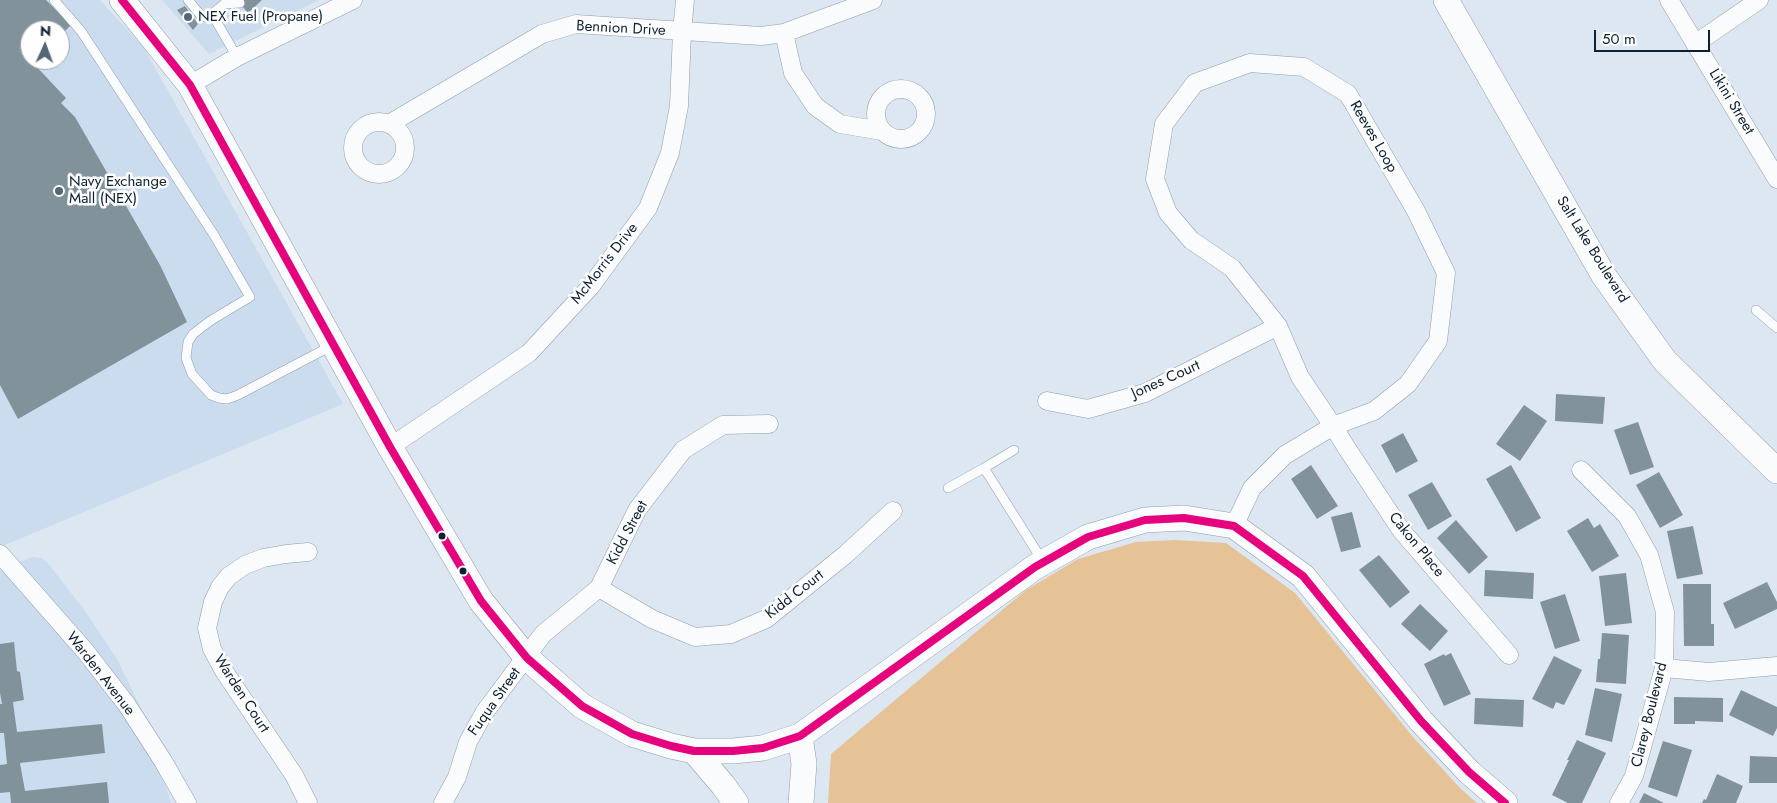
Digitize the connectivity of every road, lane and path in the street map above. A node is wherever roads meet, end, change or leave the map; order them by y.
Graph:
1 (54, 0) edge
2 (122, 0) edge
3 (188, 0) edge
4 (353, 0) edge
5 (685, 0) edge
6 (873, 0) edge
7 (1446, 0) edge
8 (1669, 0) edge
9 (1759, 0) edge
10 (227, 1) edge
11 (240, 3) dead end
12 (212, 14) junction
13 (682, 32) junction
14 (784, 33) junction
15 (1695, 44) junction
16 (237, 57) junction
17 (190, 85) junction
18 (389, 124) dead end
19 (882, 131) dead end
20 (1777, 179) edge
21 (1756, 310) dead end
22 (1278, 326) junction
23 (1777, 328) edge
24 (334, 344) junction
25 (1047, 401) dead end
26 (769, 424) dead end
27 (1333, 426) junction
28 (390, 446) junction
29 (1014, 450) dead end
30 (984, 468) junction
31 (1581, 470) dead end
32 (1777, 471) edge
33 (948, 488) dead end
34 (893, 511) dead end
35 (1234, 526) junction
36 (308, 552) dead end
37 (0, 554) edge
38 (1044, 562) junction
39 (599, 588) junction
40 (1510, 655) dead end
41 (526, 658) junction
42 (1777, 666) edge
43 (1664, 668) junction
44 (800, 736) junction
45 (694, 751) junction
46 (187, 803) edge
47 (308, 803) edge
48 (443, 803) edge
49 (736, 803) edge
50 (801, 803) edge
51 (1505, 803) edge
52 (1620, 803) edge

1 - 24 lane
2 - 17 street
3 - 12 lane
4 - 16 street
5 - 13 street, McMorris Drive
6 - 14 street, Bennion Drive
7 - 32 street, Salt Lake Boulevard
8 - 15 street, Likini Street
9 - 15 street
10 - 11 lane
10 - 12 lane
12 - 16 lane
13 - 14 street, Bennion Drive
13 - 18 street, Bennion Drive
13 - 28 street, McMorris Drive
14 - 19 street
15 - 20 street, Likini Street
16 - 17 street
17 - 24 street
21 - 23 lane
22 - 25 street, Jones Court
22 - 27 street, Reeves Loop
22 - 27 street, Reeves Loop
24 - 28 street
26 - 39 street, Kidd Street
27 - 35 street, Reeves Loop
27 - 40 street, Cakon Place
28 - 41 street
29 - 30 lane
30 - 33 lane
30 - 38 lane
31 - 43 street, Clarey Boulevard
34 - 39 street, Kidd Court
35 - 38 street
35 - 51 street
36 - 47 street, Warden Court
37 - 46 street, Warden Avenue
38 - 44 street
39 - 41 street, Kidd Street
41 - 45 street
41 - 48 street, Fuqua Street
42 - 43 street
43 - 52 street, Clarey Boulevard
44 - 45 street
44 - 50 street
45 - 49 street

